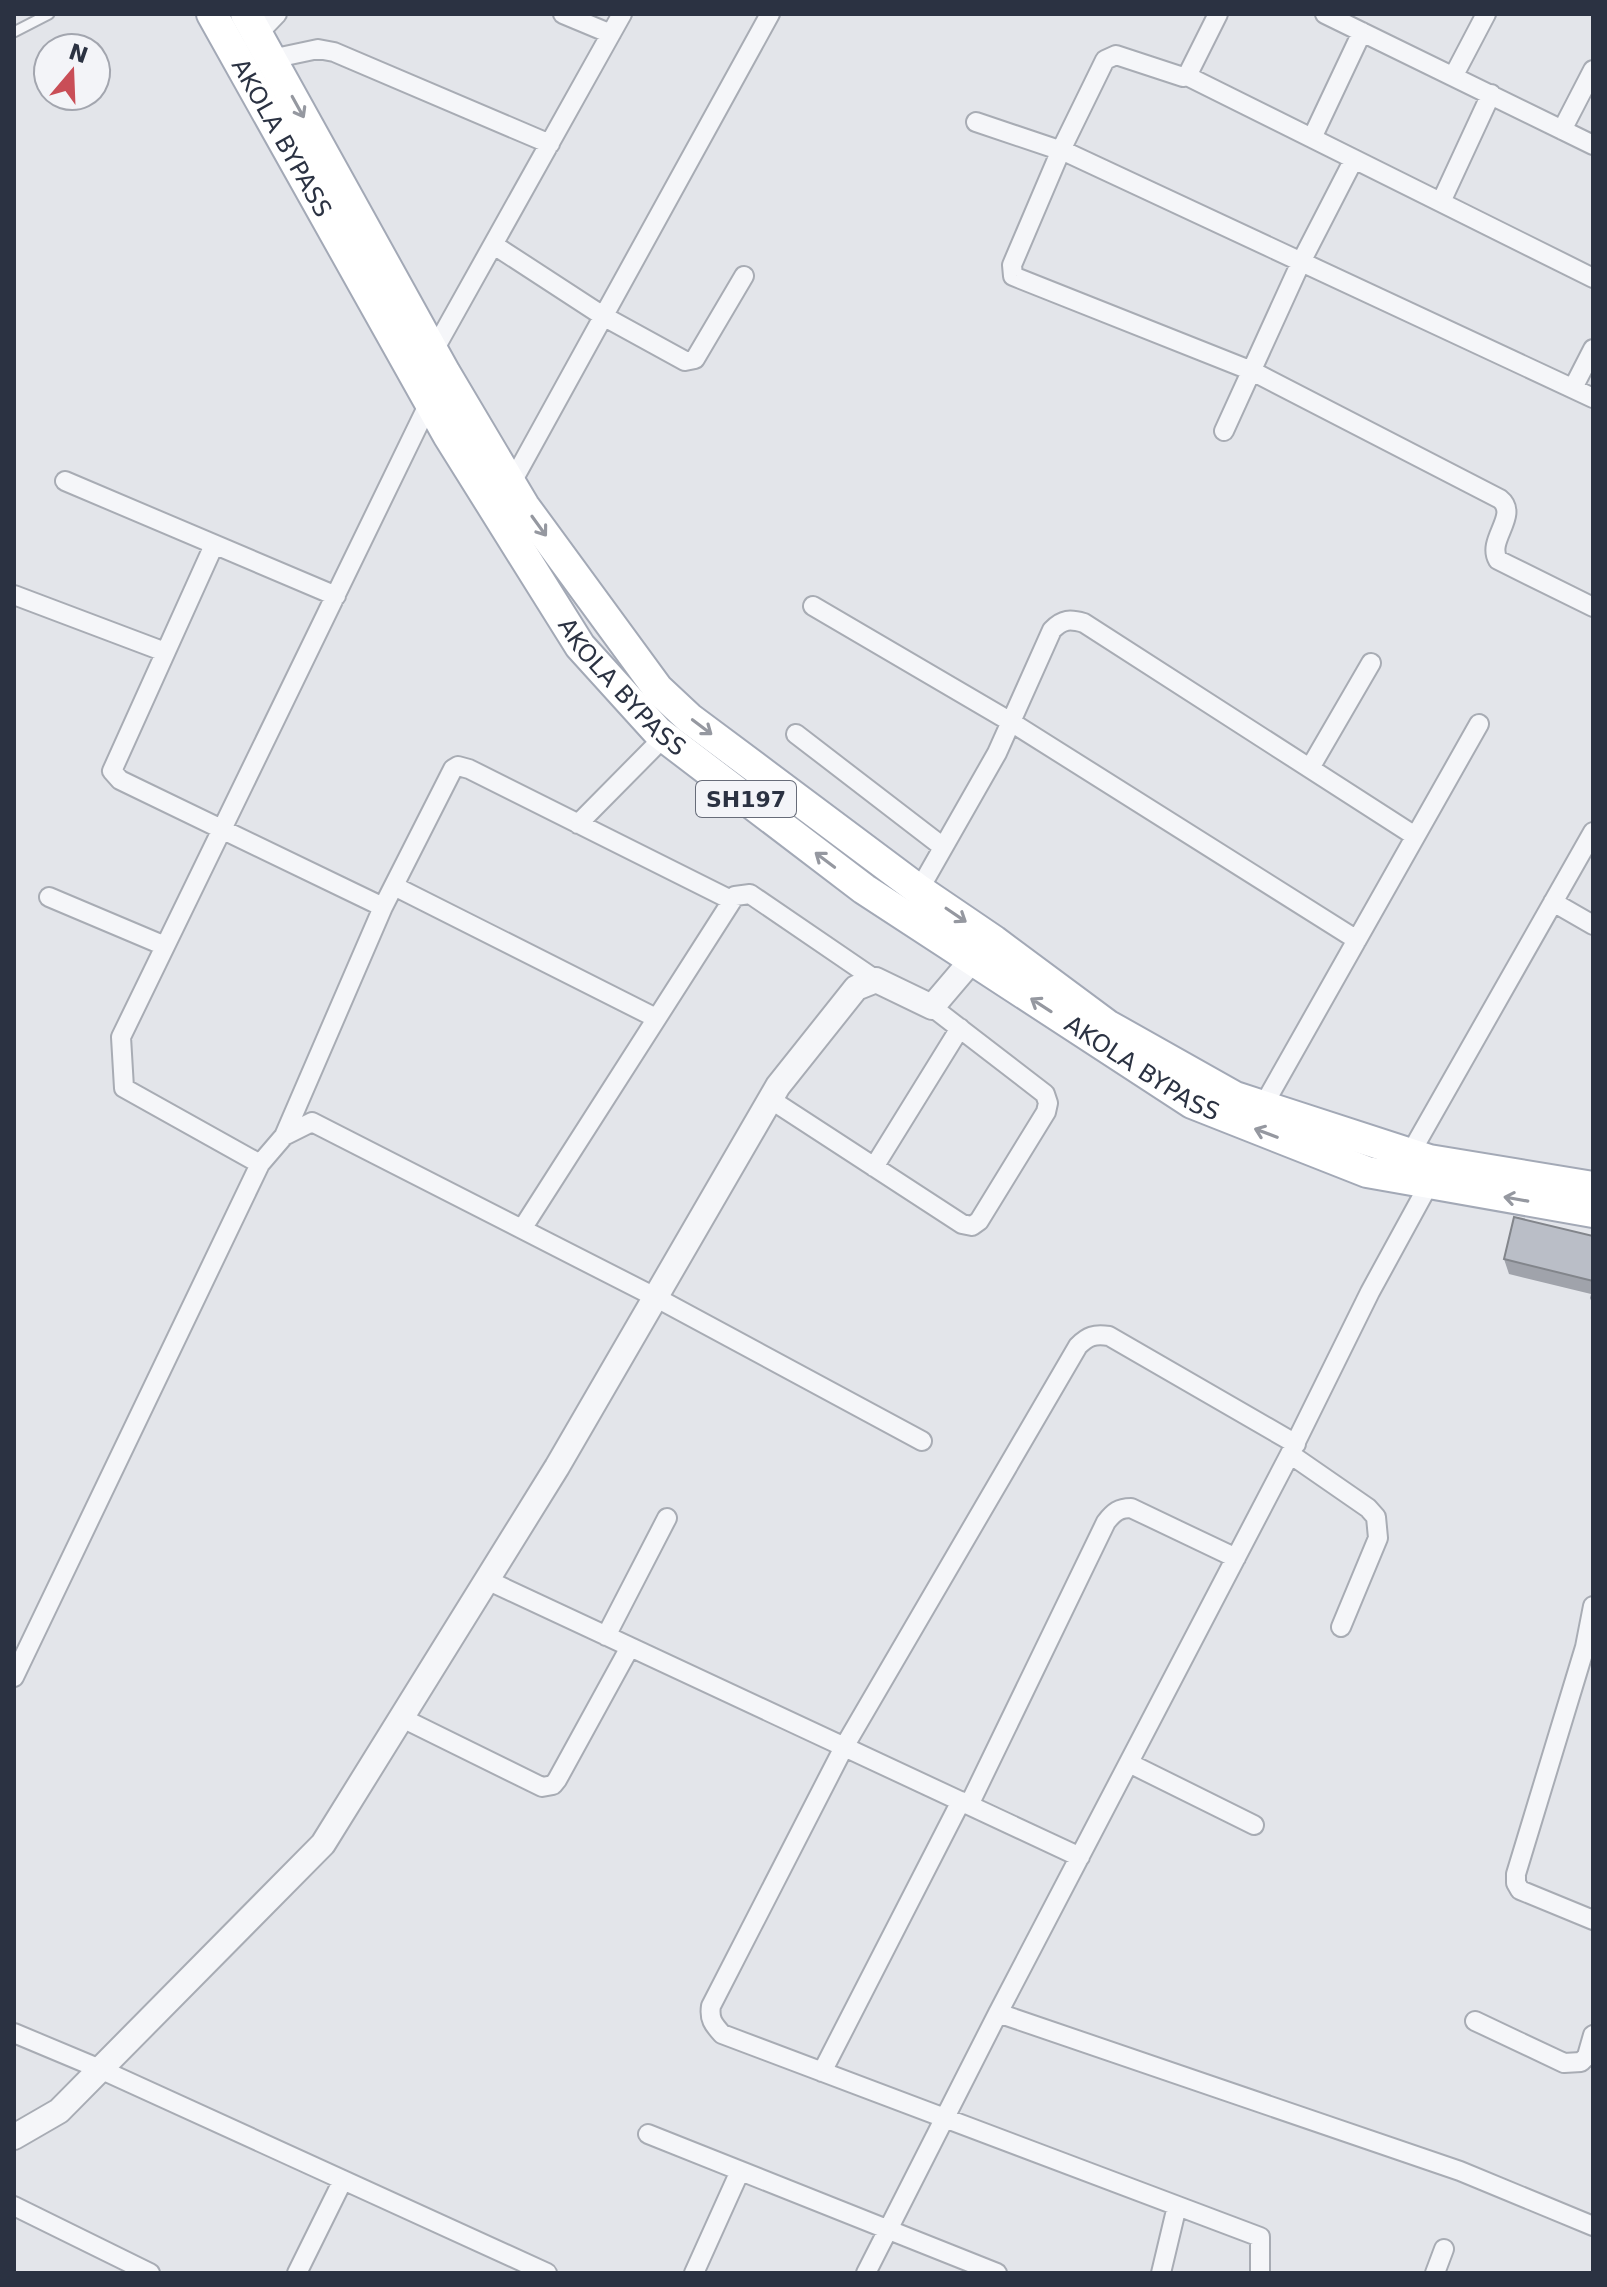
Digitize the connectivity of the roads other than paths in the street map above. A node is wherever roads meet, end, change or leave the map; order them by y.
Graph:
1 (49, 14) edge
2 (212, 14) edge
3 (563, 14) edge
4 (622, 14) edge
5 (770, 14) edge
6 (1218, 14) edge
7 (1325, 14) edge
8 (1486, 14) edge
9 (14, 32) edge
10 (1362, 32) junction
11 (611, 34) junction
12 (257, 35) edge
13 (1593, 70) edge
14 (1454, 75) junction
15 (1187, 76) junction
16 (1491, 94) junction
17 (976, 122) dead end
18 (1562, 130) junction
19 (1312, 138) junction
20 (550, 144) junction
21 (1593, 145) edge
22 (1061, 150) junction
23 (1354, 159) junction
24 (1441, 202) junction
25 (494, 245) junction
26 (1301, 262) junction
27 (744, 276) dead end
28 (1593, 278) edge
29 (603, 316) junction
30 (1593, 349) edge
31 (433, 352) junction
32 (1252, 371) junction
33 (1573, 388) junction
34 (1593, 398) edge
35 (429, 403) junction
36 (467, 411) junction
37 (1224, 431) dead end
38 (448, 435) junction
39 (65, 481) dead end
40 (511, 484) junction
41 (214, 545) junction
42 (14, 595) edge
43 (336, 596) junction
44 (813, 606) dead end
45 (1593, 607) edge
46 (165, 652) junction
47 (1371, 663) dead end
48 (1011, 722) junction
49 (1479, 724) dead end
50 (796, 734) dead end
51 (664, 737) junction
52 (1310, 768) junction
53 (578, 824) junction
54 (222, 829) junction
55 (1593, 832) edge
56 (1415, 836) junction
57 (943, 847) junction
58 (394, 886) junction
59 (919, 890) junction
60 (49, 897) dead end
61 (731, 900) junction
62 (1553, 902) junction
63 (383, 907) junction
64 (1593, 925) edge
65 (1357, 940) junction
66 (165, 946) junction
67 (972, 960) junction
68 (876, 980) junction
69 (932, 1007) junction
70 (656, 1018) junction
71 (960, 1028) junction
72 (770, 1099) junction
73 (1263, 1106) junction
74 (284, 1136) junction
75 (1410, 1154) junction
76 (260, 1164) junction
77 (874, 1167) junction
78 (1429, 1184) junction
79 (1593, 1187) edge
80 (1593, 1212) edge
81 (522, 1229) junction
82 (655, 1297) junction
83 (922, 1441) dead end
84 (1293, 1449) junction
85 (667, 1518) dead end
86 (1236, 1558) junction
87 (487, 1580) junction
88 (1592, 1618) edge
89 (1341, 1627) dead end
90 (606, 1636) junction
91 (630, 1647) junction
92 (14, 1677) edge
93 (402, 1718) junction
94 (844, 1747) junction
95 (1129, 1763) junction
96 (965, 1803) junction
97 (1254, 1825) dead end
98 (1080, 1857) junction
99 (1593, 1920) edge
100 (998, 2013) junction
101 (1475, 2021) dead end
102 (14, 2033) edge
103 (1593, 2035) edge
104 (100, 2069) junction
105 (822, 2072) junction
106 (944, 2119) junction
107 (648, 2134) dead end
108 (14, 2137) edge
109 (740, 2171) junction
110 (343, 2180) junction
111 (14, 2206) edge
112 (1177, 2206) junction
113 (1593, 2226) edge
114 (888, 2230) junction
115 (1444, 2249) dead end
116 (126, 2268) edge
117 (538, 2271) edge
118 (150, 2273) edge
119 (297, 2273) edge
120 (694, 2273) edge
121 (866, 2273) edge
122 (997, 2273) edge
123 (1161, 2273) edge
124 (1260, 2273) edge
125 (1435, 2273) edge

1 - 9 lane
2 - 12 main road, AKOLA BYPASS / SH197
3 - 11 street
4 - 11 street
5 - 29 street
6 - 15 street
7 - 10 street
8 - 14 street
10 - 14 street
10 - 19 street
11 - 20 street
12 - 20 street
12 -> 31 main road, AKOLA BYPASS / SH197
12 - 35 main road, AKOLA BYPASS / SH197
13 - 18 street
14 - 16 street
15 - 19 street
15 - 22 street
16 - 18 street
16 - 24 street
17 - 22 street
18 - 21 street
19 - 23 street
20 - 25 street
22 - 26 street
22 - 32 street
23 - 24 street
23 - 26 street
24 - 28 street
25 - 29 street
25 - 31 street
26 - 32 street
26 - 33 street
27 - 29 street
29 - 40 street
30 - 33 street
31 - 36 main road, AKOLA BYPASS / SH197
32 - 37 street
32 - 45 street
33 - 34 street
35 - 38 main road, AKOLA BYPASS / SH197
35 - 43 street
36 - 38 main road
36 - 40 main road, AKOLA BYPASS / SH197
38 - 51 main road, AKOLA BYPASS / SH197
39 - 41 street
40 -> 59 main road, AKOLA BYPASS / SH197
41 - 43 street
41 - 46 street
42 - 46 street
43 - 54 street
44 - 48 street
46 - 54 street
47 - 52 street
48 - 52 street
48 - 57 street
48 - 65 street
49 - 56 street
50 - 57 street
51 - 53 street
67 -> 51 main road, AKOLA BYPASS / SH197
52 - 56 street
53 - 58 street
53 - 61 street
54 - 63 street
54 - 66 street
55 - 62 street
56 - 65 street
57 - 59 street
58 - 63 street
58 - 70 street
59 -> 73 main road, AKOLA BYPASS / SH197
60 - 66 street
61 - 68 street
61 - 70 street
62 - 64 street
62 - 75 street
63 - 74 street
65 - 73 street
66 - 76 street
67 - 69 street
78 -> 67 main road, AKOLA BYPASS / SH197
68 - 69 street
68 - 72 street
69 - 71 street
70 - 81 street
71 - 77 street
71 - 77 street
72 - 77 street
72 - 82 street
73 - 75 main road, AKOLA BYPASS / SH197
74 - 76 street
74 - 81 street
75 - 79 main road, AKOLA BYPASS / SH197
76 - 92 street
80 -> 78 main road, AKOLA BYPASS / SH197
78 - 84 street
81 - 82 street
82 - 83 street
82 - 87 street
84 - 86 street
84 - 89 street
84 - 94 street
85 - 90 street
86 - 95 street
86 - 96 street
87 - 90 street
87 - 93 street
88 - 99 street
90 - 91 street
91 - 93 street
91 - 94 street
93 - 104 street
94 - 96 street
94 - 105 street
95 - 97 street
95 - 98 street
96 - 98 street
96 - 105 street
98 - 100 street
100 - 106 street
100 - 113 street
101 - 103 street
102 - 104 street
104 - 108 street
104 - 110 street
105 - 106 street
106 - 112 street
106 - 114 street
107 - 109 street
109 - 114 street
109 - 120 street
110 - 117 street
110 - 119 street
111 - 116 street
112 - 123 street
112 - 124 street
114 - 121 street
114 - 122 street
115 - 125 street
116 - 118 street

